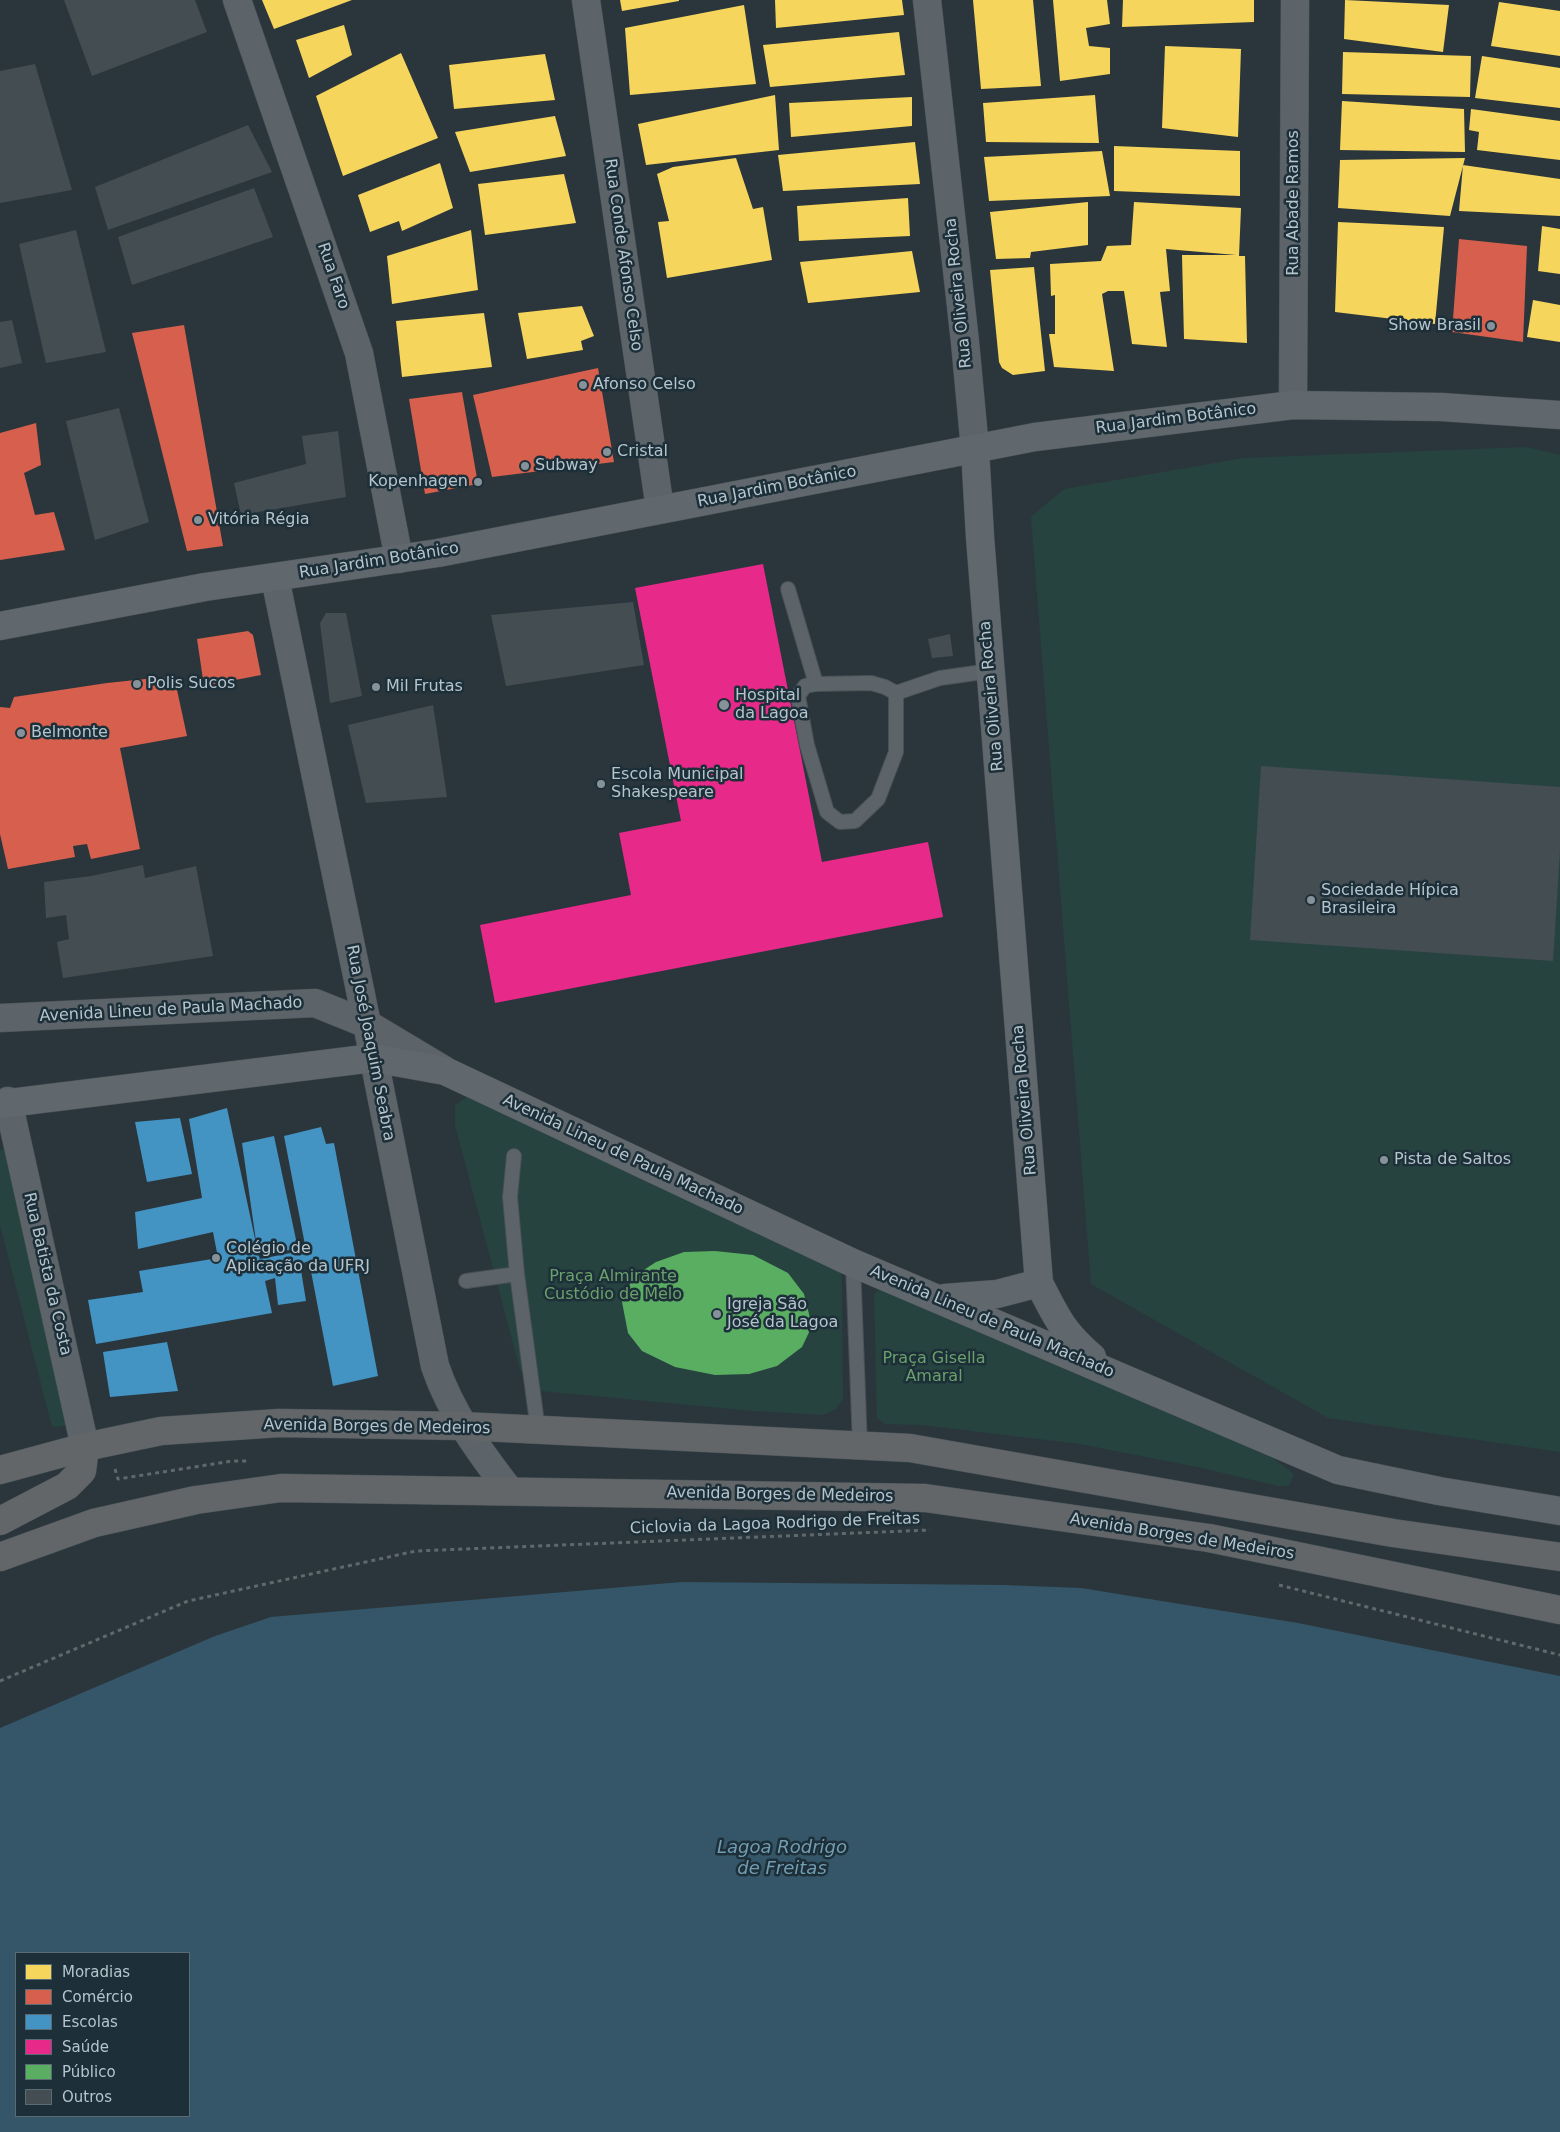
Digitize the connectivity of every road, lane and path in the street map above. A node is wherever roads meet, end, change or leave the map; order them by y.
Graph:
1 (237, 0) edge
2 (586, 0) edge
3 (927, 0) edge
4 (1295, 0) edge
5 (1293, 405) junction
6 (1560, 415) edge
7 (975, 449) junction
8 (660, 509) junction
9 (399, 560) junction
10 (275, 578) junction
11 (788, 589) dead end
12 (0, 626) edge
13 (990, 671) junction
14 (816, 684) junction
15 (896, 693) junction
16 (1, 1015) edge
17 (367, 1024) junction
18 (373, 1058) junction
19 (445, 1071) junction
20 (4, 1102) edge
21 (514, 1156) dead end
22 (853, 1263) junction
23 (518, 1274) junction
24 (466, 1281) dead end
25 (1039, 1283) junction
26 (939, 1298) junction
27 (1106, 1370) junction
28 (462, 1426) junction
29 (538, 1430) junction
30 (860, 1446) junction
31 (85, 1447) junction
32 (0, 1470) edge
33 (510, 1490) junction
34 (1560, 1511) edge
35 (0, 1521) edge
36 (940, 1531) dead end
37 (1560, 1557) edge
38 (0, 1558) edge
39 (1272, 1583) dead end
40 (1560, 1610) edge
41 (1560, 1655) edge
42 (0, 1681) edge

1 - 9 street, Rua Faro
2 - 8 street, Rua Conde Afonso Celso
3 - 7 street, Rua Oliveira Rocha
4 - 5 street, Rua Abade Ramos
5 - 6 street, Rua Jardim Botânico
5 - 7 street, Rua Jardim Botânico
7 - 8 street, Rua Jardim Botânico
7 - 13 street, Rua Oliveira Rocha
8 - 9 street, Rua Jardim Botânico
9 - 10 street, Rua Jardim Botânico
10 - 12 street, Rua Jardim Botânico
10 - 17 street, Rua José Joaquim Seabra
11 - 14 lane
13 - 15 lane
13 - 25 street, Rua Oliveira Rocha
14 - 15 lane
14 - 15 lane
16 - 17 street, Avenida Lineu de Paula Machado
17 - 18 street, Rua José Joaquim Seabra
17 - 19 street, Avenida Lineu de Paula Machado
18 - 19 street, Avenida Lineu de Paula Machado
18 - 20 street, Avenida Lineu de Paula Machado
18 - 28 street, Rua José Joaquim Seabra
19 - 22 street, Avenida Lineu de Paula Machado
20 - 31 street, Rua Batista da Costa
21 - 23 lane
22 - 26 street, Avenida Lineu de Paula Machado
22 - 30 lane
23 - 24 lane
23 - 29 lane
25 - 26 street
25 - 27 street, Rua Oliveira Rocha
26 - 27 street, Avenida Lineu de Paula Machado
27 - 34 street, Avenida Lineu de Paula Machado
28 - 29 highway, Avenida Borges de Medeiros
28 - 31 highway, Avenida Borges de Medeiros
28 - 33 street, Rua José Joaquim Seabra
29 - 30 highway, Avenida Borges de Medeiros
30 - 37 highway, Avenida Borges de Medeiros
31 - 32 highway, Avenida Borges de Medeiros
31 - 35 highway
33 - 38 highway, Avenida Borges de Medeiros
33 - 40 highway, Avenida Borges de Medeiros
36 - 42 path, Ciclovia da Lagoa Rodrigo de Freitas
39 - 41 path

